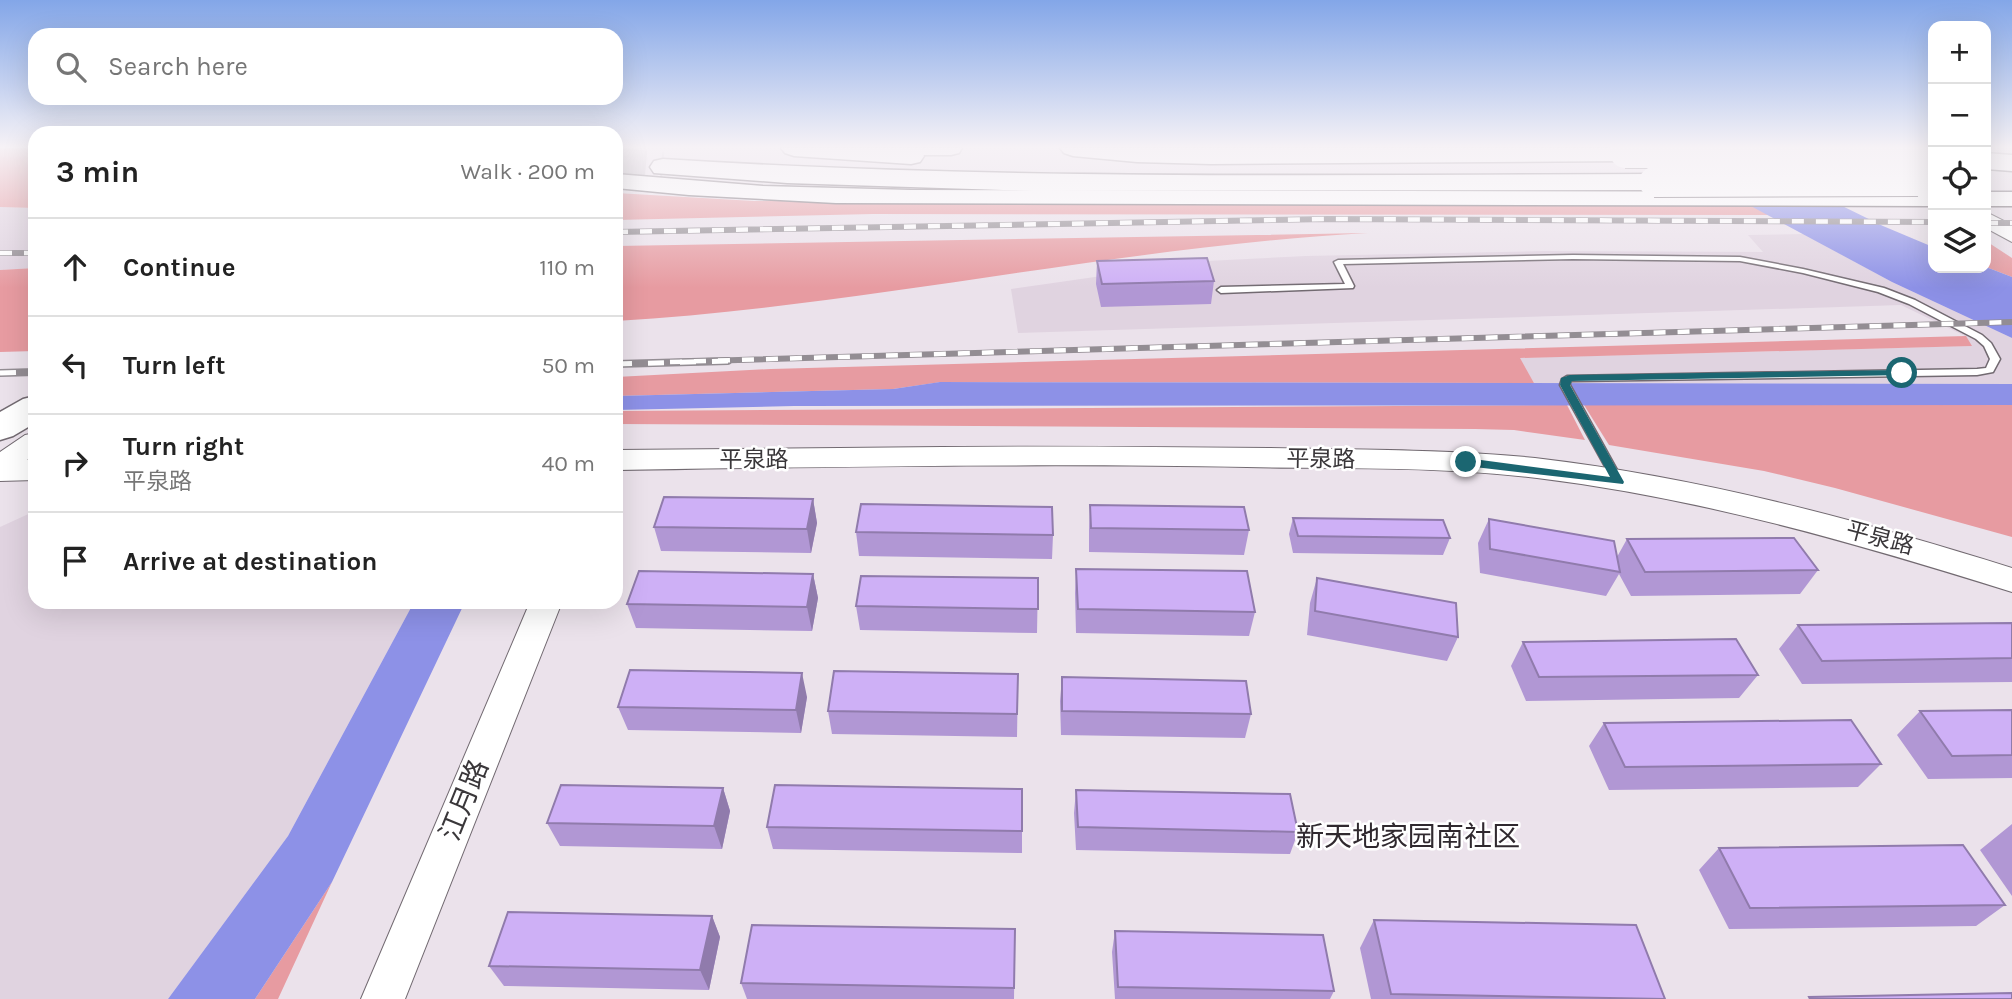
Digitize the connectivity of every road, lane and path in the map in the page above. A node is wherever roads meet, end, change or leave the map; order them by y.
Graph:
1 (831, 195) edge
2 (911, 195) edge
3 (1883, 195) edge
4 (1928, 199) edge
5 (2012, 199) edge
6 (1991, 201) edge
7 (1991, 204) edge
8 (2012, 218) edge
9 (1991, 222) edge
10 (2012, 235) edge
11 (1221, 290) dead end
12 (28, 414) edge
13 (28, 428) edge
14 (0, 429) edge
15 (0, 446) edge
16 (28, 451) edge
17 (623, 460) edge
18 (15, 469) edge
19 (1619, 482) junction
20 (0, 487) edge
21 (2012, 580) edge
22 (543, 609) edge
23 (383, 999) edge

1 - 2 main road
3 - 4 main road
5 - 6 main road
7 - 8 street
9 - 10 street
11 - 19 lane
12 - 14 highway
13 - 15 street
16 - 18 street
17 - 19 street, 平泉路
18 - 20 street
19 - 21 street, 平泉路
22 - 23 street, 江月路

